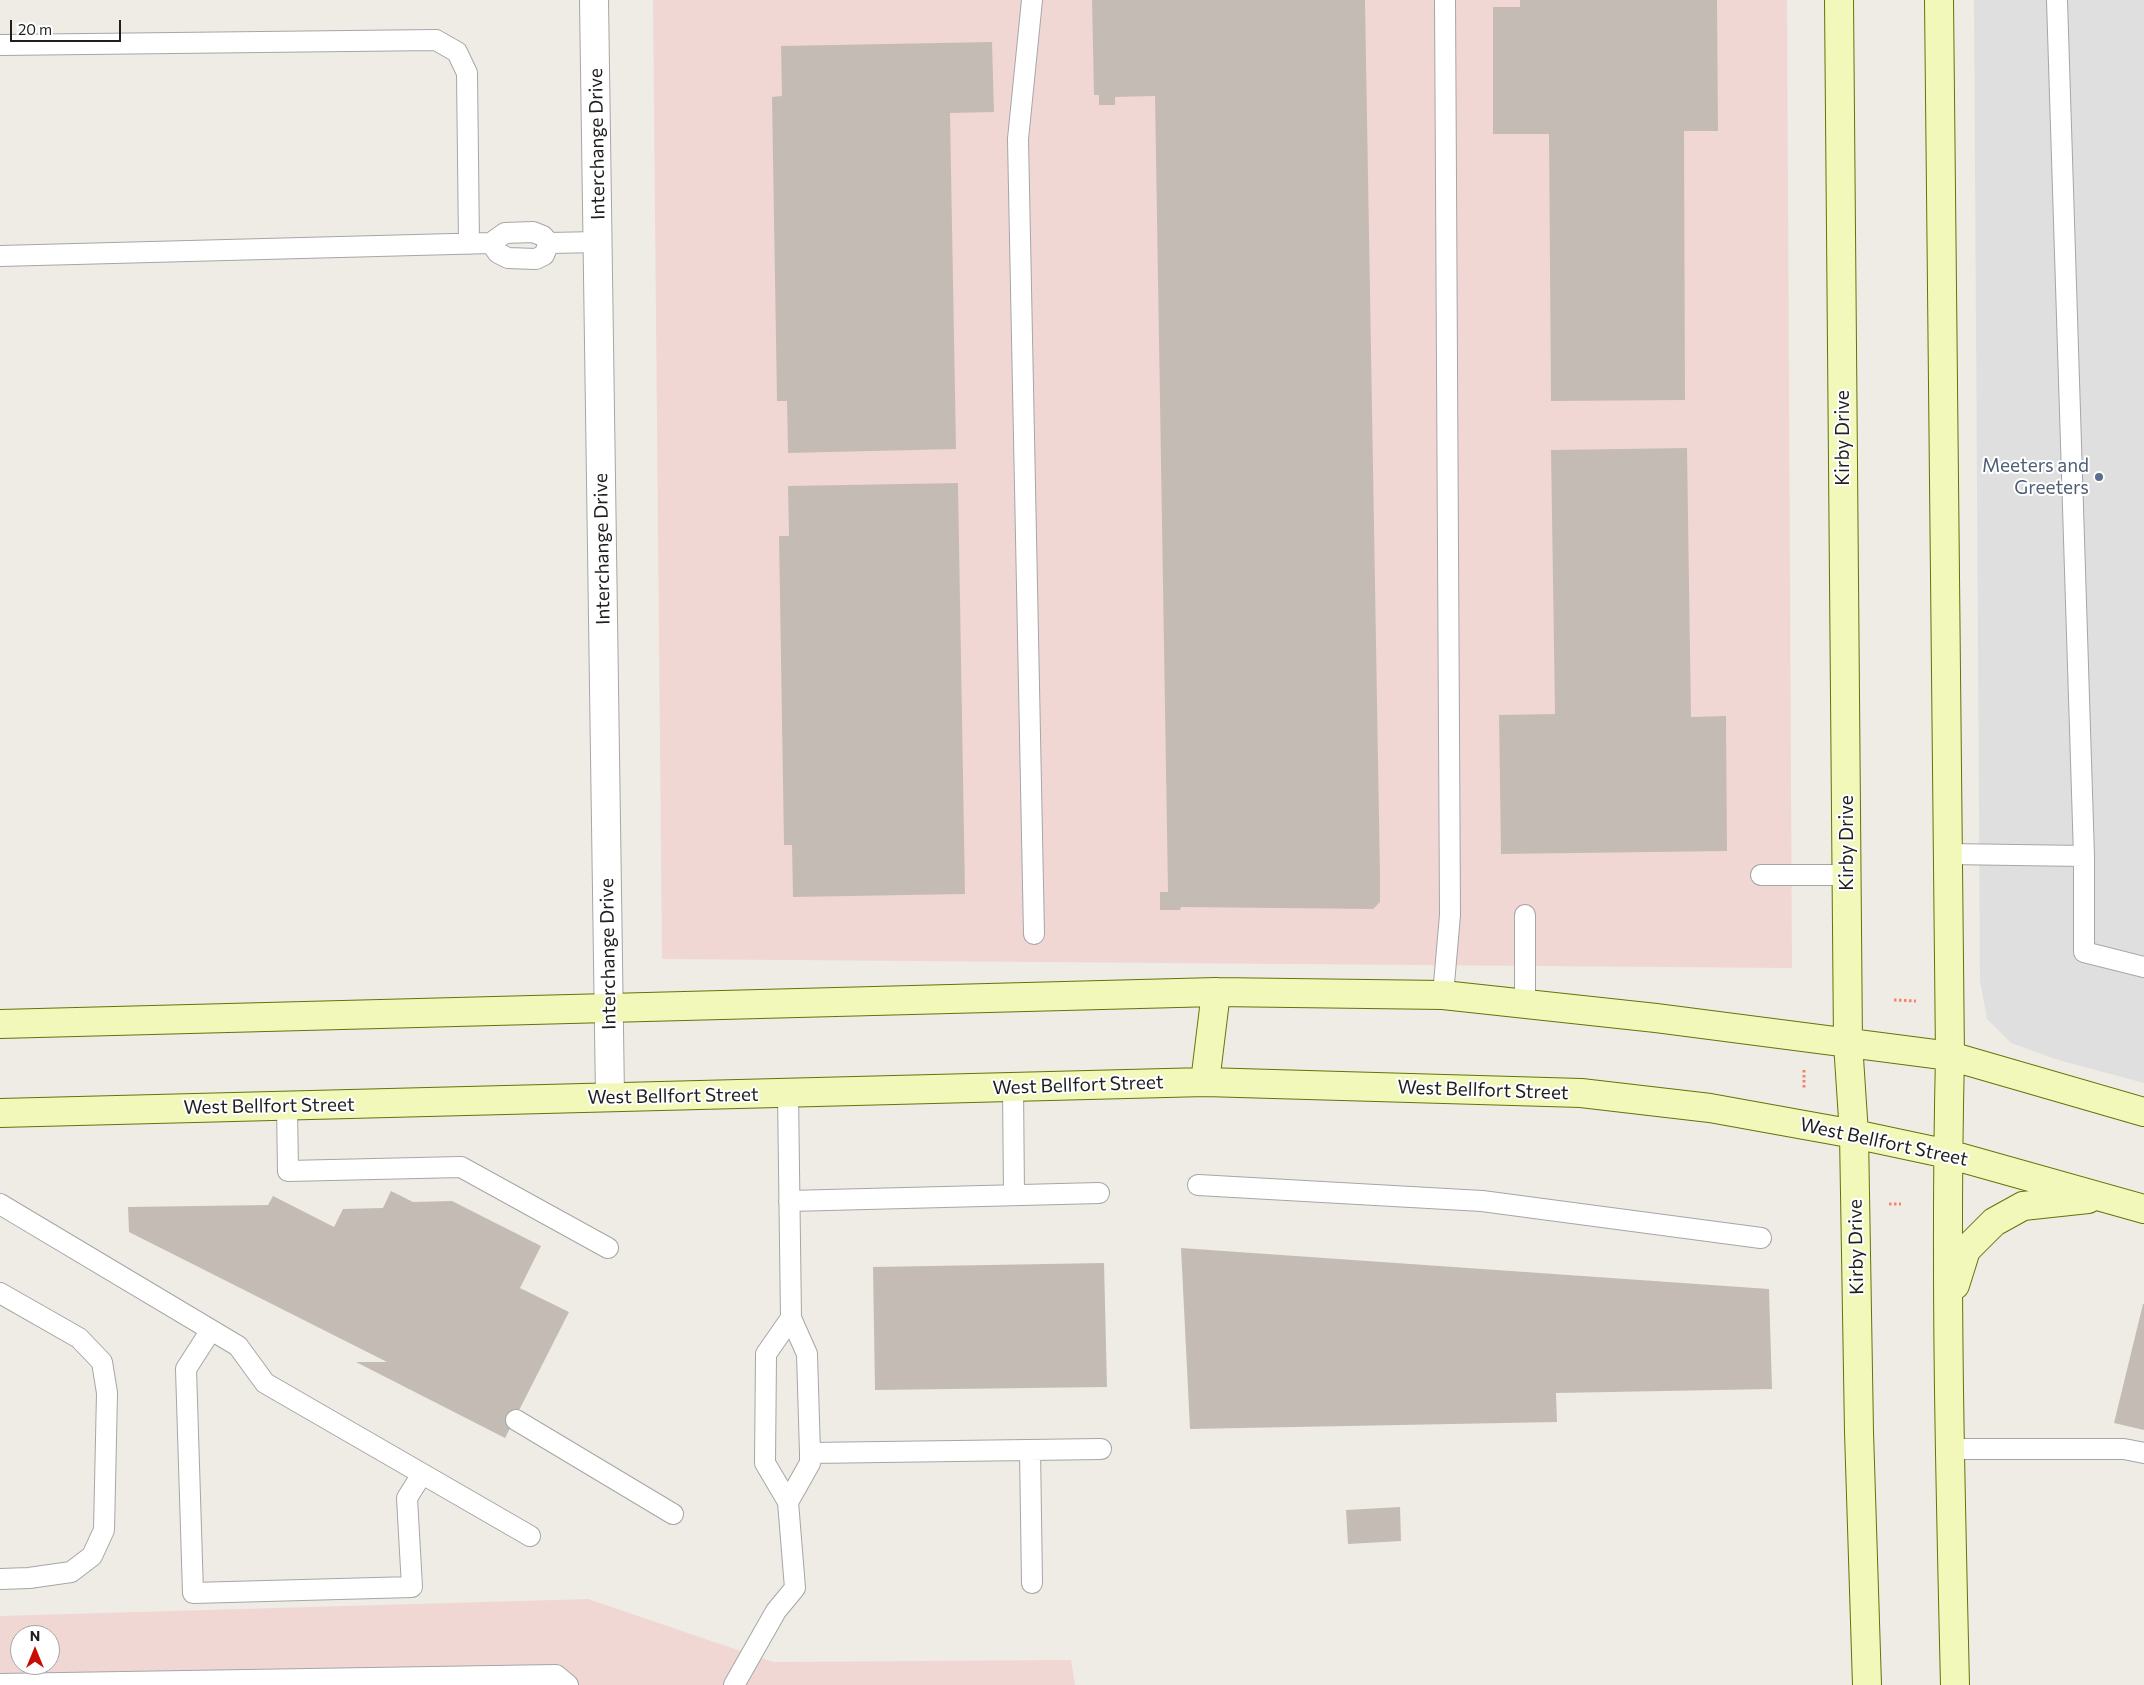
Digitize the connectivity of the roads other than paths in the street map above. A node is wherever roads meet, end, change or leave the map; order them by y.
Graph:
1 (594, 0) edge
2 (1032, 0) edge
3 (1446, 0) edge
4 (1839, 0) edge
5 (1939, 0) edge
6 (2057, 0) edge
7 (0, 45) edge
8 (598, 242) junction
9 (469, 244) junction
10 (0, 256) edge
11 (1948, 854) junction
12 (2084, 856) junction
13 (1761, 875) dead end
14 (1847, 875) junction
15 (1525, 915) dead end
16 (1034, 934) dead end
17 (2144, 968) edge
18 (1216, 992) junction
19 (1443, 995) junction
20 (1525, 1004) junction
21 (609, 1008) junction
22 (0, 1024) edge
23 (1848, 1043) junction
24 (1950, 1056) junction
25 (1205, 1082) junction
26 (1013, 1087) junction
27 (788, 1094) junction
28 (610, 1097) junction
29 (287, 1106) junction
30 (2144, 1112) edge
31 (0, 1113) edge
32 (1854, 1134) junction
33 (1948, 1154) junction
34 (1198, 1185) dead end
35 (1099, 1193) dead end
36 (1014, 1195) junction
37 (2103, 1197) junction
38 (789, 1202) junction
39 (0, 1204) edge
40 (2144, 1209) edge
41 (1761, 1238) dead end
42 (608, 1248) dead end
43 (0, 1293) edge
44 (1949, 1305) junction
45 (791, 1318) junction
46 (211, 1330) junction
47 (516, 1420) dead end
48 (1101, 1449) dead end
49 (1950, 1449) junction
50 (1030, 1450) junction
51 (810, 1453) junction
52 (2144, 1454) edge
53 (422, 1474) junction
54 (788, 1502) junction
55 (674, 1514) dead end
56 (530, 1536) dead end
57 (0, 1579) edge
58 (1032, 1583) dead end
59 (290, 1682) edge
60 (178, 1683) edge
61 (0, 1684) edge
62 (568, 1685) edge
63 (734, 1685) edge
64 (1867, 1685) edge
65 (1955, 1685) edge

1 - 8 street, Interchange Drive
2 - 16 lane
3 - 19 lane
4 - 14 main road, Kirby Drive
5 - 11 main road
6 - 12 lane
7 - 9 lane
8 - 9 lane
8 - 21 street, Interchange Drive
9 - 10 lane
11 - 12 lane
11 - 24 main road
12 - 17 lane
13 - 14 lane
14 - 23 main road, Kirby Drive
15 - 20 lane
18 - 19 main road
18 - 21 main road
18 - 25 main road
19 - 20 main road
20 - 23 main road
21 - 22 main road
21 - 28 street, Interchange Drive
23 - 24 main road
23 - 32 main road, Kirby Drive
24 - 30 main road
24 - 33 main road
25 - 26 main road, West Bellfort Street
25 - 32 main road, West Bellfort Street
26 - 27 main road, West Bellfort Street
26 - 36 lane
27 - 28 main road, West Bellfort Street
27 - 38 lane
28 - 29 main road, West Bellfort Street
29 - 31 main road, West Bellfort Street
29 - 42 lane
32 - 33 main road, West Bellfort Street
32 - 64 main road, Kirby Drive
33 - 37 main road, West Bellfort Street
33 - 44 main road
34 - 41 lane
35 - 36 lane
36 - 38 lane
37 - 40 main road, West Bellfort Street
37 - 44 main road
38 - 45 lane
39 - 46 lane
43 - 57 lane
44 - 49 main road
45 - 51 lane
45 - 54 lane
46 - 53 lane
46 - 53 lane
47 - 55 lane
48 - 50 lane
49 - 52 lane
49 - 65 main road
50 - 51 lane
50 - 58 lane
51 - 54 lane
53 - 56 lane
54 - 63 lane
59 - 60 lane
59 - 62 lane
60 - 61 lane

